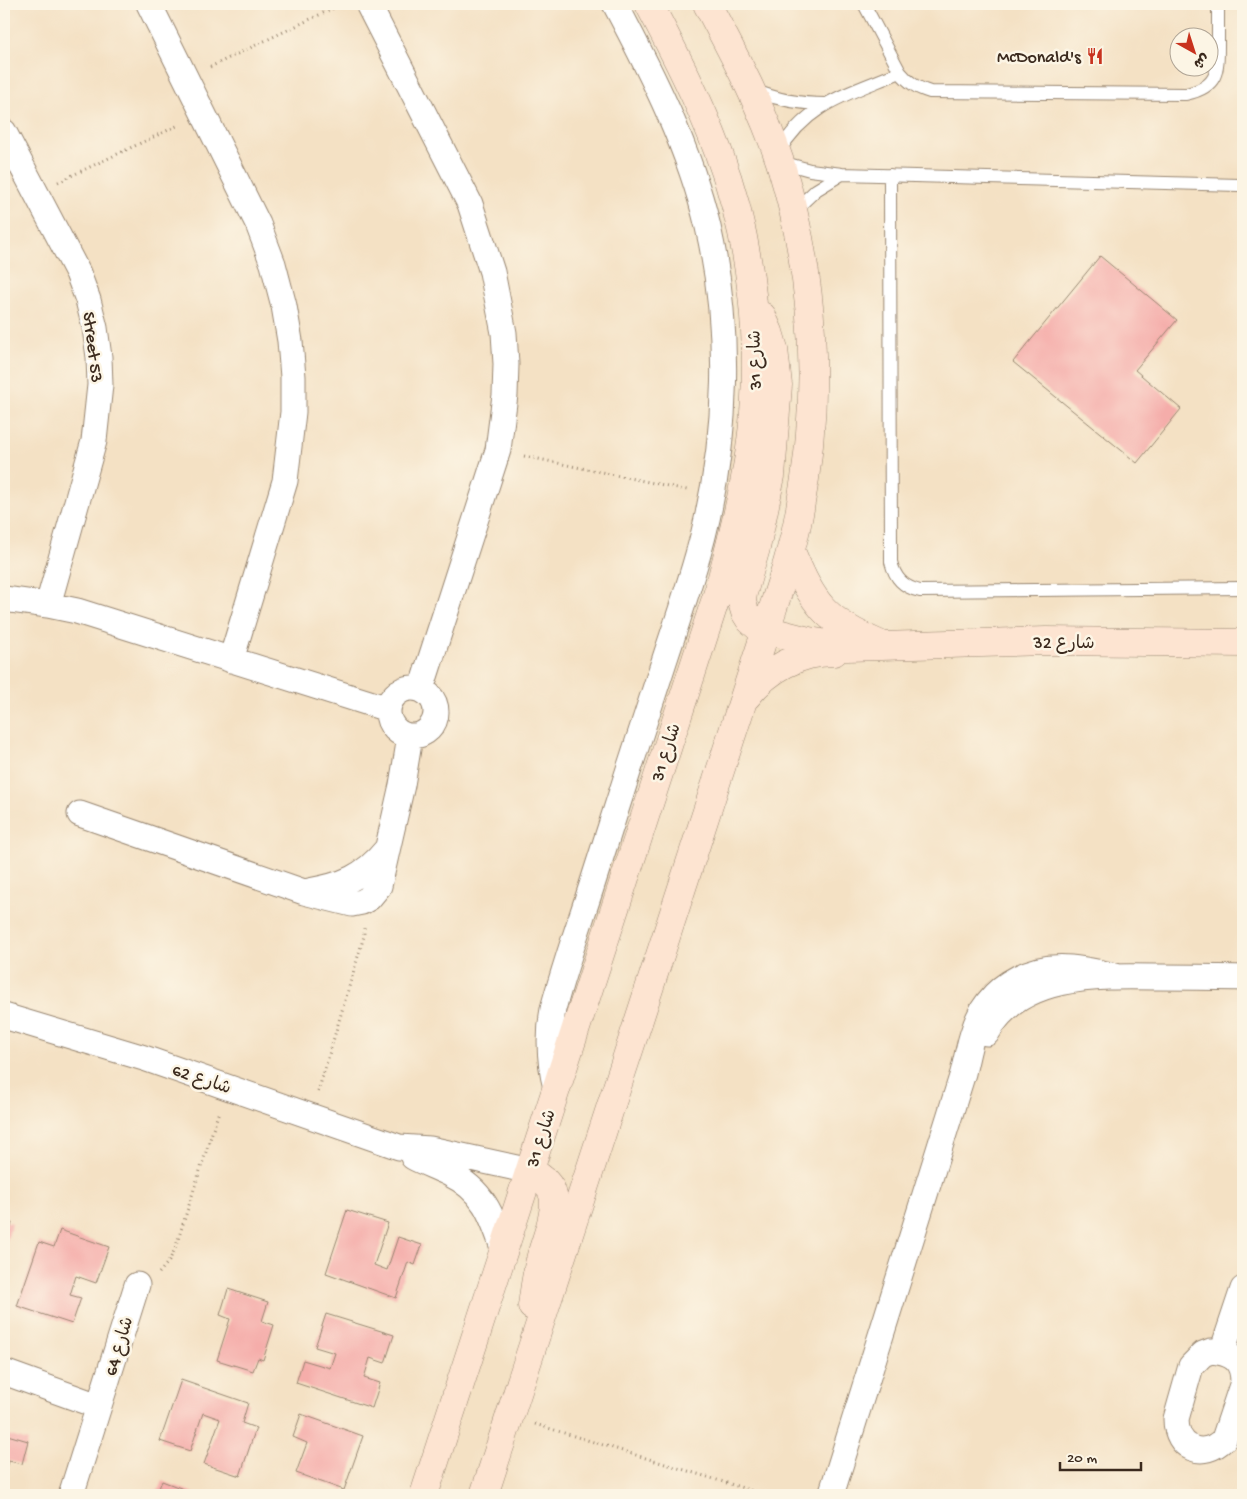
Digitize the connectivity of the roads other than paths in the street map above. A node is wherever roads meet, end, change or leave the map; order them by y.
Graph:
1 (149, 4) edge
2 (368, 4) edge
3 (615, 4) edge
4 (649, 4) edge
5 (707, 4) edge
6 (864, 4) edge
7 (1218, 4) edge
8 (900, 72) junction
9 (751, 89) junction
10 (825, 104) junction
11 (4, 132) edge
12 (778, 159) junction
13 (842, 174) junction
14 (890, 175) junction
15 (1239, 185) dead end
16 (794, 211) junction
17 (752, 299) junction
18 (790, 551) junction
19 (1243, 588) edge
20 (4, 599) edge
21 (48, 604) junction
22 (766, 630) junction
23 (1243, 643) edge
24 (885, 646) junction
25 (232, 660) junction
26 (422, 690) junction
27 (743, 701) junction
28 (388, 709) junction
29 (410, 737) junction
30 (80, 814) dead end
31 (386, 850) junction
32 (304, 892) junction
33 (1243, 978) edge
34 (4, 1016) edge
35 (556, 1088) junction
36 (399, 1147) junction
37 (530, 1171) junction
38 (504, 1251) junction
39 (136, 1285) road end
40 (1243, 1289) edge
41 (1222, 1352) dead end
42 (530, 1355) junction
43 (4, 1372) edge
44 (98, 1406) junction
45 (70, 1495) edge
46 (424, 1495) edge
47 (484, 1495) edge
48 (831, 1495) edge

1 - 25 street
2 - 26 street
3 - 35 street
4 - 17 street, شارع 31
5 - 9 street
6 - 8 lane
7 - 8 lane
8 - 10 lane
9 - 10 lane
9 - 12 street
10 - 12 lane
11 - 21 street, Street 53
12 - 13 lane
12 - 16 street
13 - 14 lane
13 - 16 lane
14 - 15 lane
14 - 19 lane
16 - 18 street
17 - 22 street
17 - 35 street, شارع 31
18 - 22 street
18 - 24 street, شارع 32
20 - 21 street
21 - 25 street
22 - 24 street, شارع 32
22 - 27 street
23 - 24 street, شارع 32
24 - 27 street
25 - 28 street
26 - 28 street
26 - 29 street
27 - 42 street
28 - 29 street
29 - 31 street
30 - 32 street
31 - 32 street
31 - 32 street
33 - 48 street
34 - 36 street, شارع 62
35 - 37 street, شارع 31
36 - 37 street, شارع 62
36 - 38 street, شارع 62
37 - 38 street, شارع 31
37 - 42 street
38 - 46 street, شارع 31
39 - 44 street, شارع 64
40 - 41 street
42 - 47 street
43 - 44 street
44 - 45 street, شارع 64

